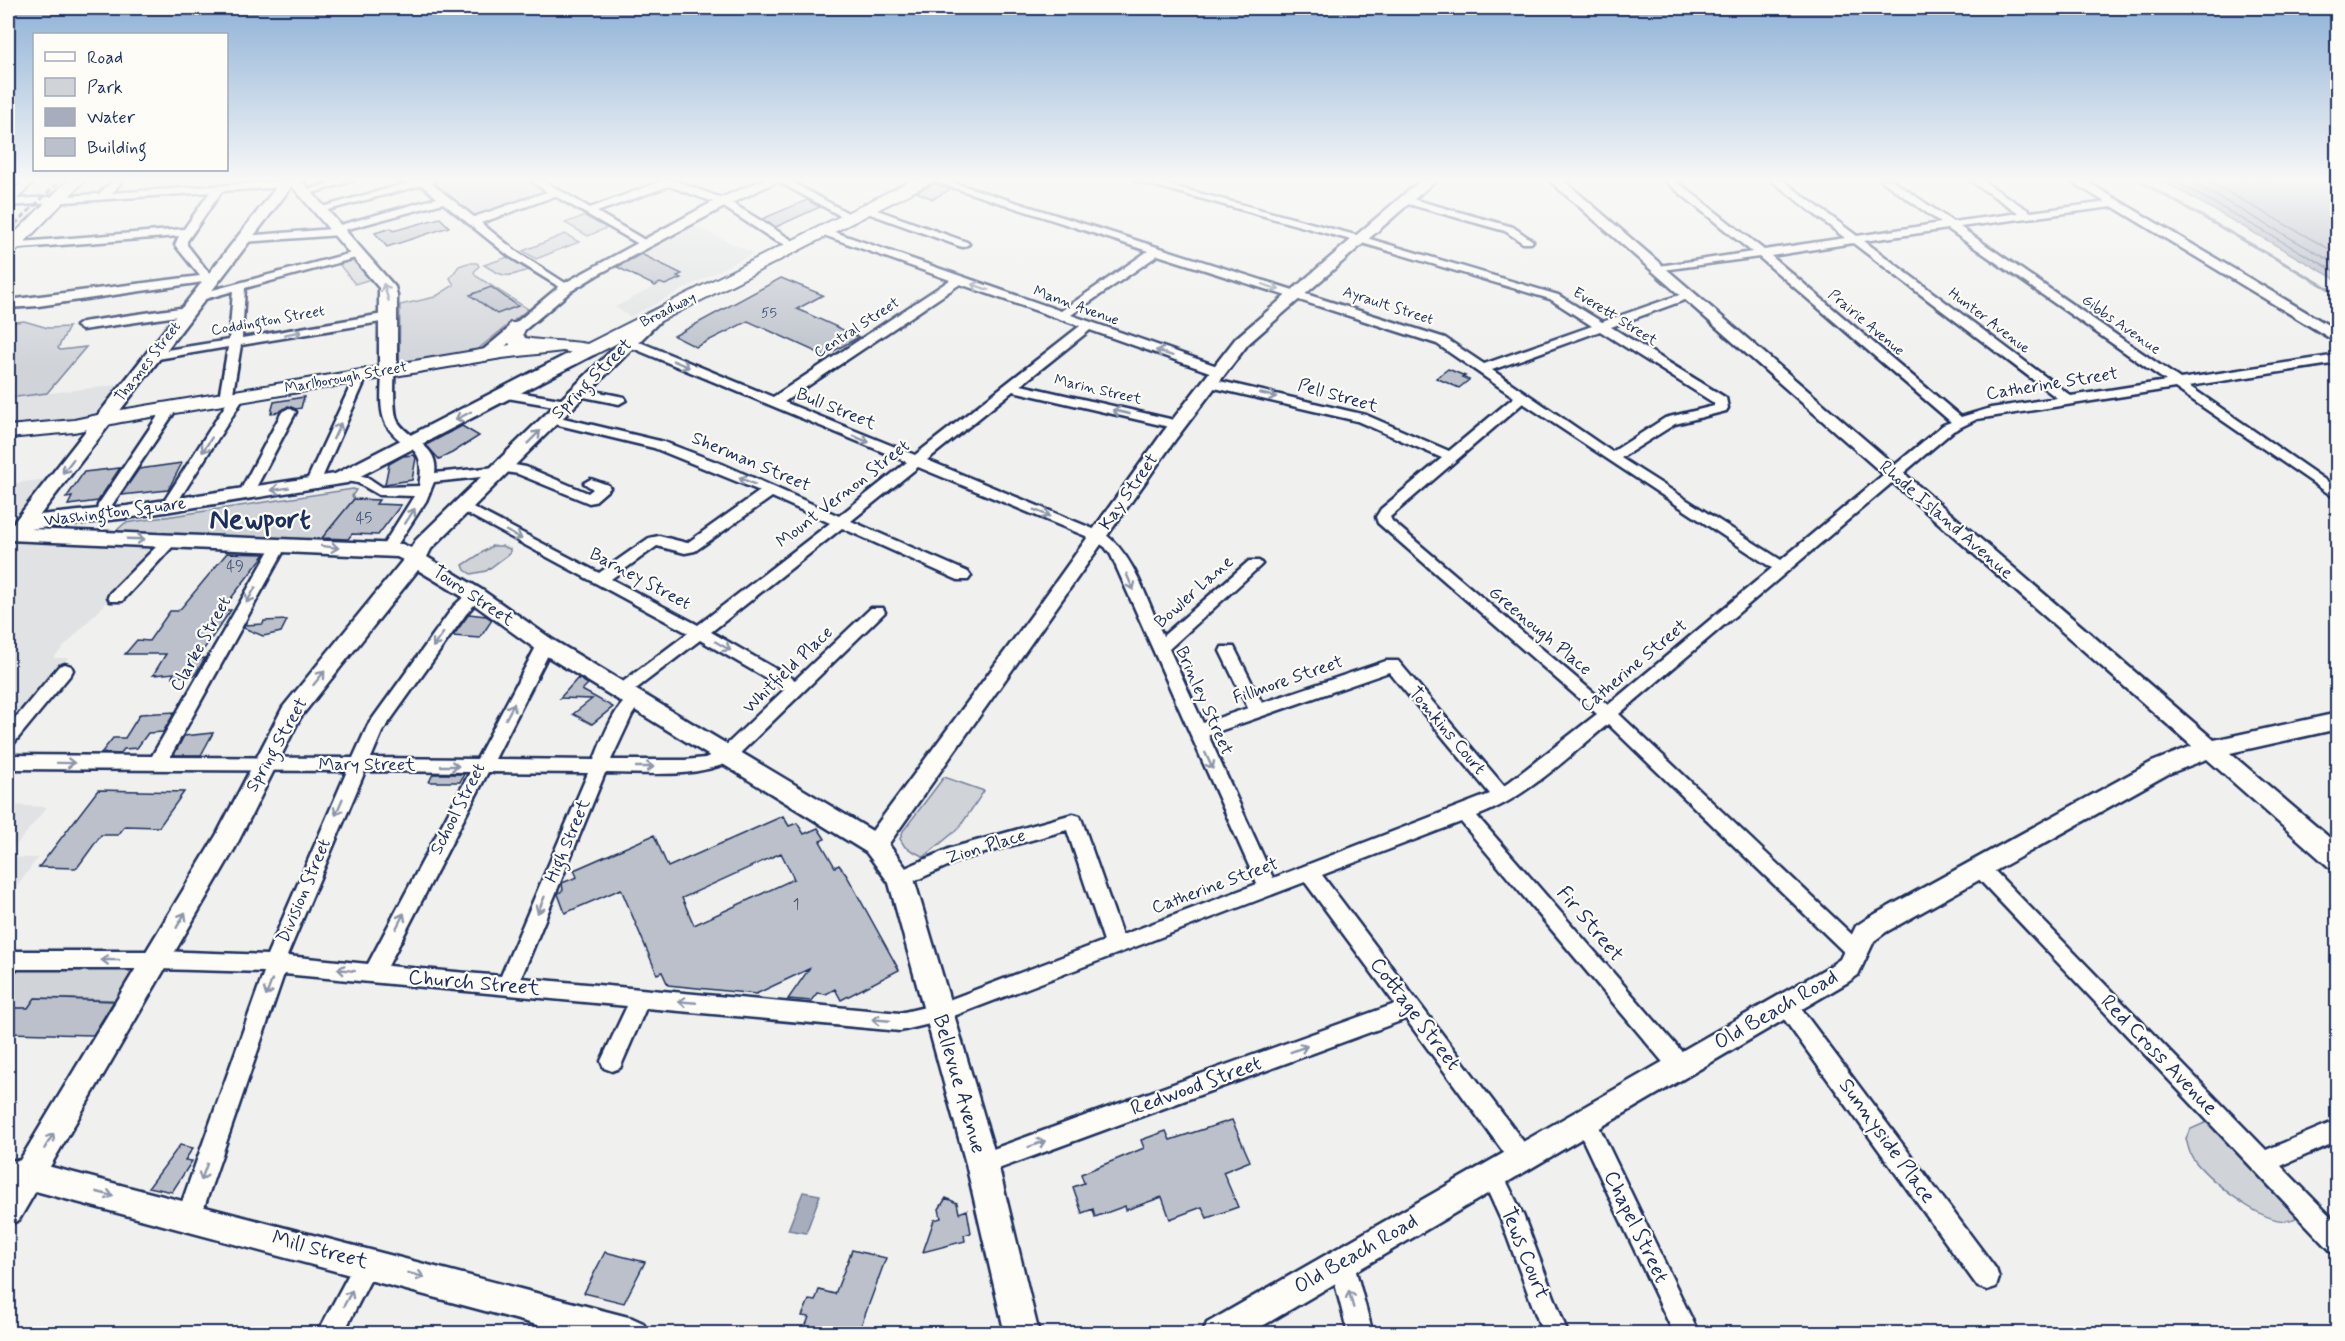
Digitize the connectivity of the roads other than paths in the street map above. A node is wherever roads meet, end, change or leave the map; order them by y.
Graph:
1 (62, 243) edge
2 (181, 243) edge
3 (240, 243) edge
4 (349, 243) edge
5 (498, 243) edge
6 (647, 243) edge
7 (788, 243) edge
8 (799, 243) edge
9 (854, 243) edge
10 (1133, 243) edge
11 (1355, 243) edge
12 (1371, 243) edge
13 (1628, 243) edge
14 (1748, 243) edge
15 (1829, 243) edge
16 (1860, 243) edge
17 (1976, 243) edge
18 (2179, 243) edge
19 (644, 244) joint
20 (794, 245) junction
21 (9, 247) edge
22 (1157, 250) junction
23 (1760, 252) junction
24 (359, 254) junction
25 (1659, 269) junction
26 (213, 278) junction
27 (958, 280) junction
28 (239, 287) junction
29 (566, 288) junction
30 (1296, 294) junction
31 (1689, 296) junction
32 (198, 297) junction
33 (8, 304) edge
34 (187, 311) junction
35 (1063, 315) junction
36 (388, 317) junction
37 (654, 318) junction
38 (82, 326) dead end
39 (1087, 326) junction
40 (517, 327) junction
41 (1603, 327) junction
42 (2337, 338) edge
43 (235, 343) junction
44 (626, 344) junction
45 (544, 347) junction
46 (589, 350) junction
47 (485, 355) junction
48 (152, 356) junction
49 (2337, 359) edge
50 (1483, 369) junction
51 (388, 370) junction
52 (361, 376) junction
53 (1215, 377) junction
54 (2177, 384) junction
55 (1011, 387) junction
56 (506, 394) junction
57 (232, 397) junction
58 (1522, 397) junction
59 (572, 398) junction
60 (619, 400) dead end
61 (2068, 400) junction
62 (773, 403) junction
63 (171, 408) junction
64 (289, 412) dead end
65 (551, 419) junction
66 (104, 420) junction
67 (1959, 422) junction
68 (1178, 425) junction
69 (8, 432) edge
70 (412, 441) junction
71 (1452, 457) junction
72 (1612, 458) junction
73 (916, 461) junction
74 (501, 469) junction
75 (1894, 474) junction
76 (346, 477) junction
77 (591, 483) dead end
78 (317, 484) junction
79 (425, 485) junction
80 (770, 491) junction
81 (245, 495) junction
82 (2337, 496) edge
83 (168, 506) junction
84 (462, 507) junction
85 (114, 513) junction
86 (839, 522) junction
87 (15, 534) edge
88 (1098, 536) junction
89 (97, 538) junction
90 (170, 541) junction
91 (280, 545) junction
92 (387, 550) junction
93 (415, 559) junction
94 (1254, 564) dead end
95 (1781, 567) junction
96 (963, 576) dead end
97 (599, 580) junction
98 (476, 595) junction
99 (116, 597) dead end
100 (877, 612) dead end
101 (699, 632) junction
102 (545, 645) junction
103 (1159, 649) junction
104 (1228, 651) dead end
105 (1392, 665) joint
106 (64, 670) dead end
107 (798, 688) junction
108 (629, 695) junction
109 (1257, 710) junction
110 (1608, 714) junction
111 (2337, 721) edge
112 (1196, 732) junction
113 (8, 738) edge
114 (2209, 749) junction
115 (726, 756) junction
116 (8, 762) edge
117 (157, 763) junction
118 (264, 765) junction
119 (357, 765) junction
120 (480, 766) junction
121 (599, 766) junction
122 (1503, 797) junction
123 (1464, 813) junction
124 (874, 845) junction
125 (2337, 860) edge
126 (1980, 868) junction
127 (1309, 872) junction
128 (901, 879) junction
129 (1268, 888) junction
130 (1115, 944) junction
131 (1857, 952) junction
132 (8, 960) edge
133 (158, 960) junction
134 (275, 964) junction
135 (374, 973) junction
136 (507, 986) junction
137 (640, 999) junction
138 (1786, 1005) junction
139 (1411, 1008) junction
140 (938, 1013) junction
141 (612, 1061) dead end
142 (1680, 1066) junction
143 (1585, 1120) junction
144 (2337, 1131) edge
145 (1521, 1157) junction
146 (2262, 1163) junction
147 (981, 1164) junction
148 (18, 1174) edge
149 (1491, 1174) junction
150 (8, 1209) edge
151 (189, 1216) junction
152 (2337, 1242) edge
153 (368, 1263) junction
154 (1342, 1264) junction
155 (1987, 1278) dead end
156 (329, 1334) edge
157 (632, 1334) edge
158 (1022, 1334) edge
159 (1218, 1334) edge
160 (1361, 1334) edge
161 (1556, 1334) edge
162 (1687, 1334) edge

1 - 21 street
2 - 26 street
3 - 26 main road, Thames Street
4 - 24 main road
5 - 29 street
6 - 19 street
7 - 20 street
8 - 20 main road, Broadway
9 - 27 street, Mann Avenue
10 - 22 street, Ayrault Street
11 - 30 street, Kay Street
12 - 41 street, Everett Street
13 - 25 street, Rhode Island Avenue
14 - 23 street, Prairie Avenue
15 - 23 street
16 - 61 street, Hunter Avenue
17 - 54 street, Gibbs Avenue
18 - 42 street
19 - 29 street
20 - 37 main road, Broadway
22 -> 30 street, Ayrault Street
22 - 35 street
23 - 25 street
23 - 67 street, Prairie Avenue
24 - 28 street
36 -> 24 main road
25 - 31 street, Rhode Island Avenue
26 - 32 main road, Thames Street
26 - 33 street
35 -> 27 street, Mann Avenue
27 - 62 street, Central Street
28 - 32 street
28 - 43 street
29 - 40 street
30 - 50 street, Ayrault Street
30 - 53 street, Kay Street
31 - 41 street
31 - 75 street, Rhode Island Avenue
32 - 34 main road, Thames Street
34 - 38 street
34 - 48 main road, Thames Street
35 - 39 street, Mann Avenue
43 -> 36 street, Coddington Street
36 - 51 main road
37 - 44 main road, Spring Street
37 - 46 main road, Broadway
53 -> 39 street, Mann Avenue
39 - 55 street, Mount Vernon Street
40 - 45 main road
40 - 47 street
41 - 50 street
41 - 72 street, Everett Street
43 - 48 street, Coddington Street
43 - 57 street
44 - 59 main road, Spring Street
44 -> 62 street, Bull Street
45 - 46 main road, Marlborough Street
45 - 47 main road, Marlborough Street
46 - 56 main road, Broadway
47 - 51 main road, Marlborough Street
48 - 66 main road, Thames Street
49 - 54 street, Catherine Street
50 - 58 street, Ayrault Street
51 - 52 main road, Marlborough Street
51 - 70 street
52 - 57 main road, Marlborough Street
78 -> 52 street
53 - 68 street, Kay Street
53 -> 71 street, Pell Street
54 - 61 street, Catherine Street
54 - 82 street, Gibbs Avenue
68 -> 55 street, Marin Street
55 - 73 street, Mount Vernon Street
56 - 59 street
56 -> 70 main road, Broadway
57 - 63 main road, Marlborough Street
57 -> 83 street
58 - 71 street, Greenough Place
58 - 72 street, Ayrault Street
59 - 60 street
59 - 65 main road, Spring Street
61 - 67 street, Catherine Street
62 -> 73 street, Bull Street
63 - 66 main road, Marlborough Street
63 - 85 street
64 - 81 street
74 -> 65 main road, Spring Street
80 -> 65 street, Sherman Street
66 - 69 main road, Marlborough Street
66 -> 87 main road, Thames Street
67 - 75 street, Catherine Street
68 - 88 street, Kay Street
70 - 76 main road, Washington Square
70 - 79 street
71 - 110 street, Greenough Place
72 - 95 street, Ayrault Street
73 - 86 street, Mount Vernon Street
73 -> 88 street, Bull Street
74 - 77 street
74 - 79 street
74 - 84 main road, Spring Street
75 - 95 street, Catherine Street
75 - 114 street, Rhode Island Avenue
76 - 78 main road, Washington Square
76 - 79 street
78 -> 81 main road, Washington Square
92 -> 79 street
80 - 86 street, Sherman Street
80 - 97 street
81 - 83 main road, Washington Square
83 - 85 main road, Washington Square
84 - 93 main road, Spring Street
84 -> 97 street, Barney Street
85 - 87 main road, Washington Square
85 - 89 main road
86 - 96 street, Sherman Street
86 - 101 street, Mount Vernon Street
87 - 89 main road, Touro Street
88 -> 103 street, Brinley Street
88 - 124 street, Kay Street
89 -> 90 main road, Touro Street
90 - 91 main road, Touro Street
90 - 99 street
91 -> 92 main road, Touro Street
91 -> 117 street, Clarke Street
92 - 93 main road, Touro Street
93 - 98 main road, Touro Street
118 -> 93 main road, Spring Street
94 - 103 street, Bowler Lane
95 - 110 street, Catherine Street
97 - 101 street, Barney Street
98 - 102 main road, Touro Street
98 -> 119 street, Division Street
100 - 107 street, Whitfield Place
101 -> 107 street, Barney Street
101 - 108 street, Mount Vernon Street
102 - 108 main road, Touro Street
120 -> 102 street, School Street
103 - 112 street, Brinley Street
104 - 109 street
105 - 109 street, Fillmore Street
105 - 122 street, Tomkins Court
106 - 113 street
107 - 115 street, Whitfield Place
108 - 115 main road, Touro Street
108 - 121 street, High Street
109 - 112 street, Fillmore Street
110 - 122 street, Catherine Street
110 - 131 street, Greenough Place
111 - 114 street, Old Beach Road
112 -> 129 street, Brinley Street
114 - 125 street, Rhode Island Avenue
114 - 126 street, Old Beach Road
121 -> 115 street, Mary Street
115 - 124 main road, Touro Street
116 -> 117 street, Mary Street
117 - 118 street, Mary Street
118 - 119 street, Mary Street
133 -> 118 main road, Spring Street
119 -> 120 street, Mary Street
119 -> 134 street, Division Street
120 - 121 street, Mary Street
135 -> 120 street, School Street
121 -> 136 street, High Street
122 - 123 street, Catherine Street
123 - 127 street, Catherine Street
123 - 142 street, Fir Street
124 - 128 main road, Bellevue Avenue
126 - 131 street, Old Beach Road
126 - 146 street, Red Cross Avenue
127 - 129 street, Catherine Street
127 - 139 street, Cottage Street
128 - 130 street, Zion Place
128 - 140 main road, Bellevue Avenue
129 - 130 street, Catherine Street
130 - 140 street, Catherine Street
131 - 138 street, Old Beach Road
133 -> 132 street, Church Street
133 - 134 street, Church Street
148 -> 133 main road, Spring Street
135 -> 134 street, Church Street
134 -> 151 street, Division Street
135 - 136 street, Church Street
136 - 137 street, Church Street
140 -> 137 street, Church Street
137 - 141 street
138 - 142 street, Old Beach Road
138 - 155 street, Sunnyside Place
139 - 145 street, Cottage Street
147 -> 139 street, Redwood Street
140 - 147 main road, Bellevue Avenue
142 - 143 street, Old Beach Road
143 - 145 street, Old Beach Road
143 - 162 street, Chapel Street
144 - 146 street
145 - 149 street, Old Beach Road
146 - 152 street, Red Cross Avenue
147 - 158 main road, Bellevue Avenue
148 - 150 main road, Spring Street
148 -> 151 street, Mill Street
149 - 154 street, Old Beach Road
149 - 161 street, Tews Court
151 - 153 street, Mill Street
156 -> 153 street
153 -> 157 street, Mill Street
154 - 159 street, Old Beach Road
160 -> 154 street

